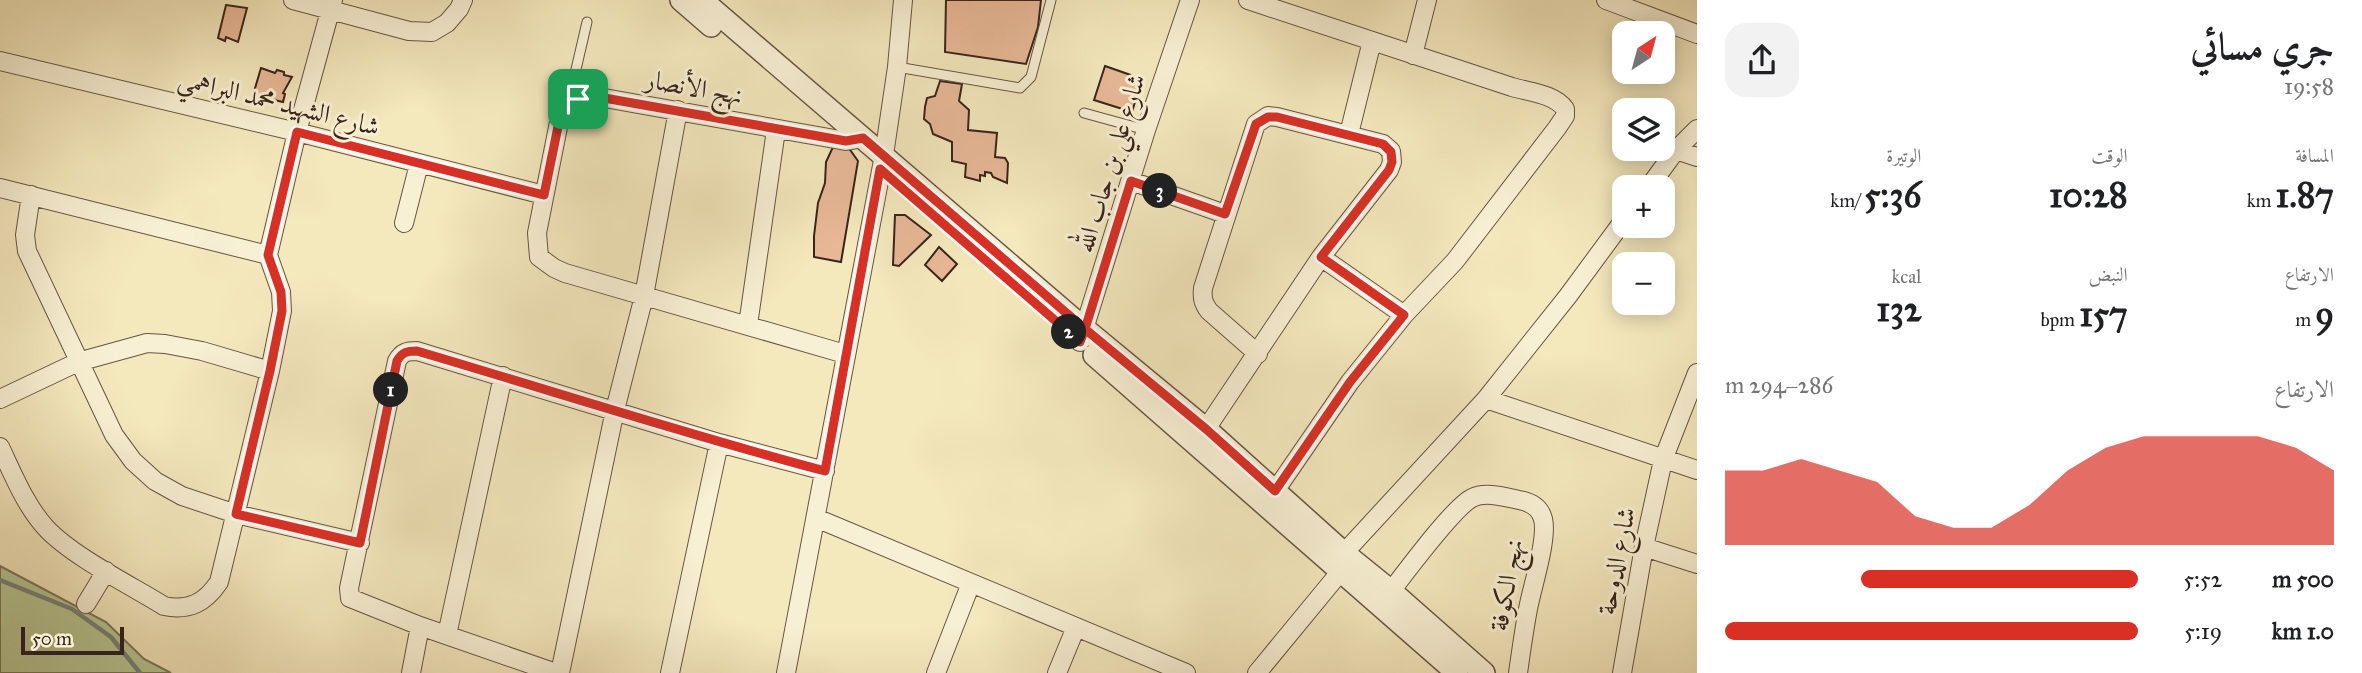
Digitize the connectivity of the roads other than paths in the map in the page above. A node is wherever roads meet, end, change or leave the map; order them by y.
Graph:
1 (293, 0) edge
2 (463, 0) edge
3 (681, 0) edge
4 (702, 0) edge
5 (903, 0) edge
6 (1051, 0) edge
7 (1190, 0) edge
8 (1248, 0) edge
9 (1427, 0) edge
10 (1606, 0) edge
11 (331, 4) edge
12 (587, 22) dead end
13 (1697, 34) edge
14 (1372, 41) junction
15 (1413, 55) junction
16 (0, 61) edge
17 (897, 67) junction
18 (578, 99) junction
19 (678, 110) junction
20 (1084, 113) dead end
21 (1697, 129) edge
22 (776, 130) junction
23 (1146, 130) junction
24 (297, 132) junction
25 (1349, 134) junction
26 (855, 139) junction
27 (1676, 150) junction
28 (1697, 157) edge
29 (882, 162) junction
30 (419, 164) junction
31 (1657, 175) edge
32 (1131, 181) junction
33 (0, 188) edge
34 (31, 195) junction
35 (544, 195) junction
36 (1225, 214) junction
37 (404, 223) dead end
38 (1612, 236) edge
39 (268, 255) junction
40 (1321, 257) junction
41 (644, 296) junction
42 (1404, 315) junction
43 (748, 325) junction
44 (1083, 335) junction
45 (845, 354) junction
46 (1258, 354) junction
47 (78, 362) junction
48 (270, 371) junction
49 (1697, 373) edge
50 (503, 376) junction
51 (0, 399) edge
52 (1486, 399) junction
53 (615, 410) junction
54 (1206, 429) junction
55 (719, 443) junction
56 (0, 447) edge
57 (1662, 460) junction
58 (1697, 470) edge
59 (825, 471) junction
60 (1275, 491) junction
61 (236, 514) junction
62 (816, 519) junction
63 (360, 543) junction
64 (1644, 547) junction
65 (1342, 562) junction
66 (1697, 564) edge
67 (106, 571) junction
68 (971, 583) junction
69 (1385, 598) junction
70 (86, 604) dead end
71 (420, 626) junction
72 (1076, 627) junction
73 (447, 635) junction
74 (521, 668) edge
75 (411, 673) edge
76 (558, 673) edge
77 (670, 673) edge
78 (786, 673) edge
79 (936, 673) edge
80 (1057, 673) edge
81 (1186, 673) edge
82 (1257, 673) edge
83 (1457, 673) edge
84 (1484, 673) edge
85 (1518, 673) edge
86 (1622, 673) edge

1 - 11 street
2 - 11 street
3 - 26 street
4 - 26 street
5 - 17 street
6 - 17 lane
7 - 23 street, شارع علي بن جاب الله
8 - 14 street
9 - 15 street
10 - 13 street
11 - 24 street
12 - 18 lane
14 - 15 street
14 - 25 street
15 - 42 street
16 - 24 street, شارع الشهيد محمد البراهمي
17 - 29 street
18 - 19 street, نهج الأنصار
18 - 35 street
19 - 22 street, نهج الأنصار
19 - 41 street
20 - 23 lane
21 - 27 street
22 - 26 street, نهج الأنصار
22 - 43 street
23 - 32 street, شارع علي بن جاب الله
24 - 30 street, شارع الشهيد محمد البراهمي
24 - 39 street
25 - 36 street
25 - 40 street
26 - 29 street
27 - 28 street
27 - 31 street
29 - 44 street
29 - 45 street
30 - 35 street, شارع الشهيد محمد البراهمي
30 - 37 street
32 - 36 street
32 - 44 street, شارع علي بن جاب الله
33 - 34 street
34 - 39 street
34 - 47 street
35 - 41 street
36 - 46 street
38 - 52 street
39 - 48 street
40 - 42 street
40 - 46 street
41 - 43 street
41 - 53 street
42 - 60 street
43 - 45 street
44 - 54 street
44 - 65 street
45 - 59 street
46 - 54 street
47 - 48 street
47 - 51 street
47 - 61 street
48 - 61 street
49 - 57 street, شارع الدوحة
50 - 53 street
50 - 63 street
50 - 73 street
52 - 57 street
52 - 65 street
53 - 55 street
53 - 76 street
54 - 60 street
55 - 59 street
55 - 77 street
56 - 67 street
57 - 58 street
57 - 64 street, شارع الدوحة
59 - 62 street
60 - 65 street
61 - 63 street
61 - 67 street
62 - 68 street
62 - 78 street
63 - 71 street
64 - 66 street
64 - 86 street, شارع الدوحة
65 - 69 street
65 - 82 street
67 - 70 street
68 - 72 street
68 - 79 street
69 - 83 street
69 - 84 street
69 - 85 street, نهج الكوفة
71 - 73 street
71 - 75 street
72 - 80 street
72 - 81 street
73 - 74 street
74 - 76 street

